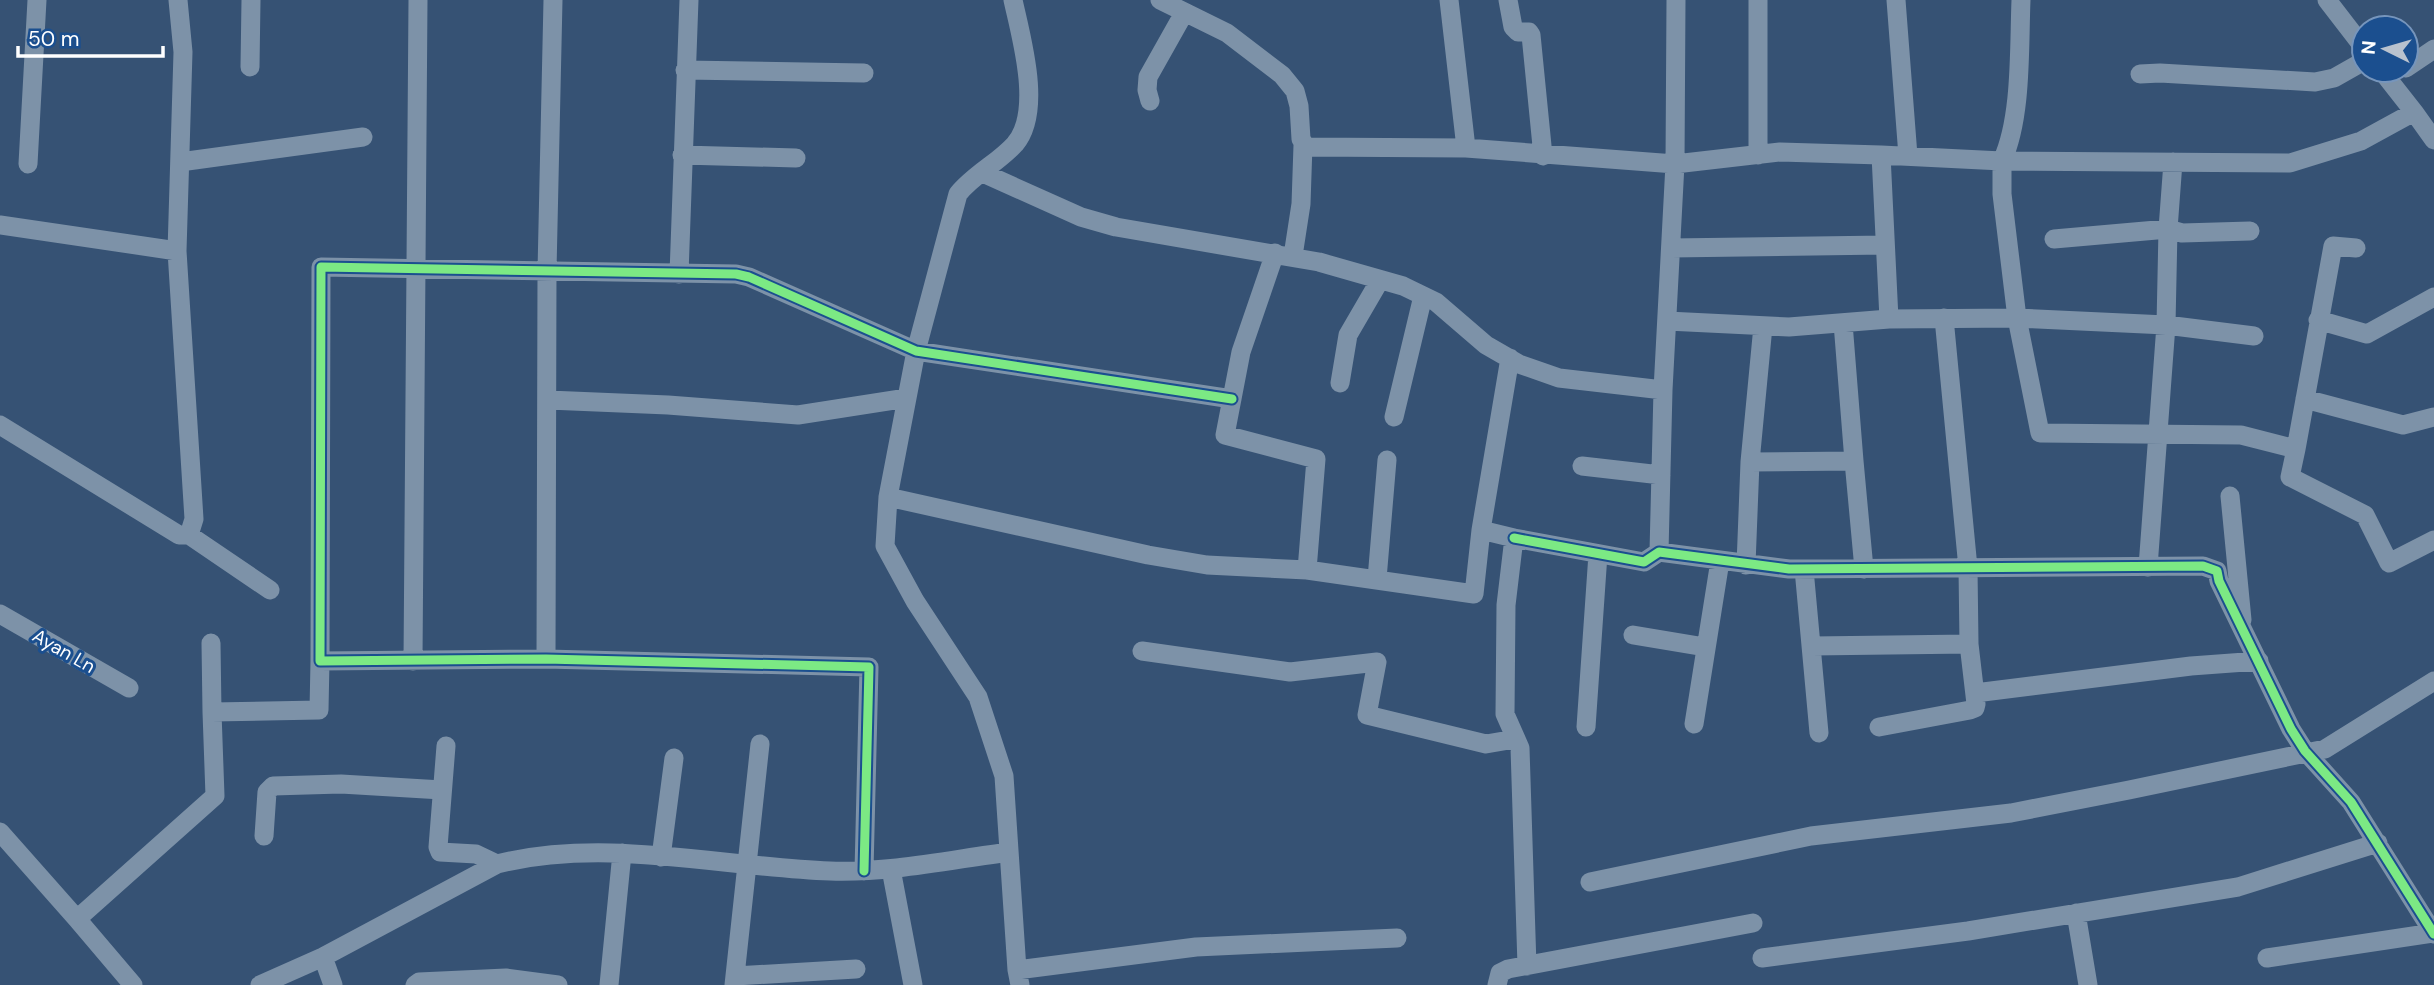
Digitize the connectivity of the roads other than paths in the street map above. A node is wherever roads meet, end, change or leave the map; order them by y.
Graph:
1 (37, 0) edge
2 (178, 0) edge
3 (251, 0) edge
4 (418, 0) edge
5 (553, 0) edge
6 (689, 0) edge
7 (1013, 0) edge
8 (1160, 0) edge
9 (1449, 0) edge
10 (1508, 0) edge
11 (1676, 0) edge
12 (1758, 0) edge
13 (1896, 0) edge
14 (2021, 0) edge
15 (2327, 0) edge
16 (1184, 13) junction
17 (2350, 29) edge
18 (250, 67) dead end
19 (2350, 69) edge
20 (685, 70) junction
21 (864, 73) dead end
22 (2140, 74) dead end
23 (2400, 84) edge
24 (1150, 101) dead end
25 (2414, 112) junction
26 (363, 137) dead end
27 (2434, 140) edge
28 (1303, 145) junction
29 (1466, 148) junction
30 (682, 155) junction
31 (1758, 155) junction
32 (1881, 155) junction
33 (1543, 156) junction
34 (1908, 156) junction
35 (796, 158) dead end
36 (2002, 161) junction
37 (180, 162) junction
38 (2173, 162) junction
39 (28, 164) dead end
40 (1675, 164) junction
41 (983, 173) junction
42 (0, 225) edge
43 (2168, 229) junction
44 (2250, 232) dead end
45 (2054, 239) dead end
46 (1885, 245) junction
47 (1671, 248) junction
48 (2356, 248) dead end
49 (177, 251) junction
50 (1284, 255) junction
51 (416, 269) junction
52 (547, 271) junction
53 (679, 274) junction
54 (1380, 280) junction
55 (1423, 296) junction
56 (2434, 297) edge
57 (1944, 318) junction
58 (2017, 318) junction
59 (1889, 319) junction
60 (2318, 320) junction
61 (1667, 321) junction
62 (1843, 323) junction
63 (2166, 325) junction
64 (1763, 326) junction
65 (2254, 336) dead end
66 (916, 351) junction
67 (1510, 358) junction
68 (1340, 383) dead end
69 (1663, 390) junction
70 (907, 398) junction
71 (2305, 398) junction
72 (1232, 399) junction
73 (548, 400) junction
74 (1394, 417) dead end
75 (2434, 417) edge
76 (0, 425) edge
77 (2158, 433) junction
78 (2297, 449) junction
79 (1387, 460) dead end
80 (1854, 461) junction
81 (1750, 462) junction
82 (1582, 466) dead end
83 (1661, 475) junction
84 (2230, 496) dead end
85 (888, 497) junction
86 (1481, 530) junction
87 (188, 535) junction
88 (1514, 538) junction
89 (2434, 540) edge
90 (1659, 552) junction
91 (1598, 554) junction
92 (1720, 561) junction
93 (1746, 565) junction
94 (2148, 567) junction
95 (1968, 568) junction
96 (1804, 569) junction
97 (1864, 569) junction
98 (1307, 570) junction
99 (1377, 579) junction
100 (270, 590) dead end
101 (0, 614) edge
102 (2244, 631) junction
103 (1633, 635) dead end
104 (211, 643) dead end
105 (1969, 644) junction
106 (1812, 646) junction
107 (1704, 647) junction
108 (1142, 651) dead end
109 (546, 659) junction
110 (320, 661) junction
111 (413, 661) junction
112 (2259, 661) junction
113 (2434, 681) edge
114 (129, 688) dead end
115 (1975, 693) junction
116 (212, 712) junction
117 (1694, 724) dead end
118 (1586, 727) dead end
119 (1879, 727) dead end
120 (1819, 733) dead end
121 (1516, 739) junction
122 (760, 744) dead end
123 (446, 746) dead end
124 (2305, 751) junction
125 (674, 758) dead end
126 (442, 790) junction
127 (0, 832) edge
128 (264, 836) dead end
129 (2378, 843) junction
130 (1009, 852) junction
131 (622, 853) junction
132 (661, 856) junction
133 (497, 864) junction
134 (748, 866) junction
135 (891, 869) junction
136 (864, 871) junction
137 (1590, 882) dead end
138 (2076, 913) junction
139 (77, 919) junction
140 (1754, 923) dead end
141 (2434, 933) edge
142 (1396, 939) dead end
143 (323, 957) junction
144 (2266, 957) dead end
145 (1762, 958) dead end
146 (1527, 966) junction
147 (856, 969) dead end
148 (1019, 978) edge
149 (734, 980) edge
150 (133, 985) edge
151 (260, 985) edge
152 (333, 985) edge
153 (415, 985) edge
154 (558, 985) edge
155 (609, 985) edge
156 (913, 985) edge
157 (1497, 985) edge
158 (2088, 985) edge

1 - 39 street
2 - 37 street
3 - 18 street
4 - 51 street
5 - 52 street
6 - 20 street
7 - 41 street
8 - 16 street
9 - 29 street
10 - 33 street
11 - 40 street
12 - 31 street
13 - 34 street
14 - 36 street
15 - 17 street
16 - 24 street
16 - 28 street
19 - 22 street
20 - 21 street
20 - 30 street
23 - 25 street
25 - 27 street
25 - 38 street
26 - 37 street
28 - 29 street
28 - 50 street
29 - 33 street
30 - 35 street
30 - 53 street
31 - 32 street
31 - 40 street
32 - 34 street
32 - 46 street
33 - 40 street
34 - 36 street
36 - 38 street
36 - 58 street
37 - 49 street
38 - 43 street
40 - 47 street
41 - 50 street
41 - 66 street
42 - 49 street
43 - 44 street
43 - 45 street
43 - 63 street
46 - 47 street
46 - 59 street
47 - 61 street
48 - 60 street
49 - 87 street
50 - 54 street
50 - 72 street
51 - 52 street
51 - 110 street
51 - 111 street
52 - 53 street
52 - 73 street
53 - 66 street
54 - 55 street
54 - 68 street
55 - 67 street
55 - 74 street
56 - 60 street
57 - 58 street
57 - 59 street
57 - 95 street
58 - 63 street
58 - 77 street
59 - 62 street
60 - 71 street
61 - 64 street
61 - 69 street
62 - 64 street
62 - 80 street
63 - 65 street
63 - 77 street
64 - 81 street
66 - 70 street
66 - 72 street
67 - 69 street
67 - 86 street
69 - 83 street
70 - 73 street
70 - 85 street
71 - 75 street
71 - 78 street
72 - 98 street
73 - 109 street
76 - 87 street
77 - 78 street
77 - 94 street
78 - 89 street
79 - 99 street
80 - 81 street
80 - 97 street
81 - 93 street
82 - 83 street
83 - 90 street
84 - 102 street
85 - 98 street
85 - 130 street
86 - 88 street
86 - 99 street
87 - 100 street
88 - 91 street
88 - 121 street
90 - 91 street
90 - 92 street
91 - 118 street
92 - 93 street
92 - 107 street
93 - 96 street
94 - 95 street
94 - 102 street
95 - 97 street
95 - 105 street
96 - 97 street
96 - 106 street
98 - 99 street
101 - 114 street, Ayan Ln
102 - 112 street
103 - 107 street
104 - 116 street
105 - 106 street
105 - 115 street
106 - 120 street
107 - 117 street
108 - 121 street
109 - 111 street
109 - 136 street
110 - 111 street
110 - 116 street
112 - 115 street
112 - 124 street
113 - 124 street
115 - 119 street
116 - 139 street
121 - 146 street
122 - 134 street
123 - 126 street
124 - 129 street
124 - 137 street
125 - 132 street
126 - 128 street
126 - 133 street
127 - 139 street
129 - 138 street
129 - 141 street
130 - 135 street
130 - 148 street
131 - 132 street
131 - 133 street
131 - 155 street
132 - 134 street
133 - 143 street
134 - 136 street
134 - 149 street
135 - 136 street
135 - 156 street
138 - 145 street
138 - 158 street
139 - 150 street
140 - 146 street
141 - 144 street
142 - 148 street
143 - 151 street
143 - 152 street
146 - 157 street
147 - 149 street
153 - 154 street

